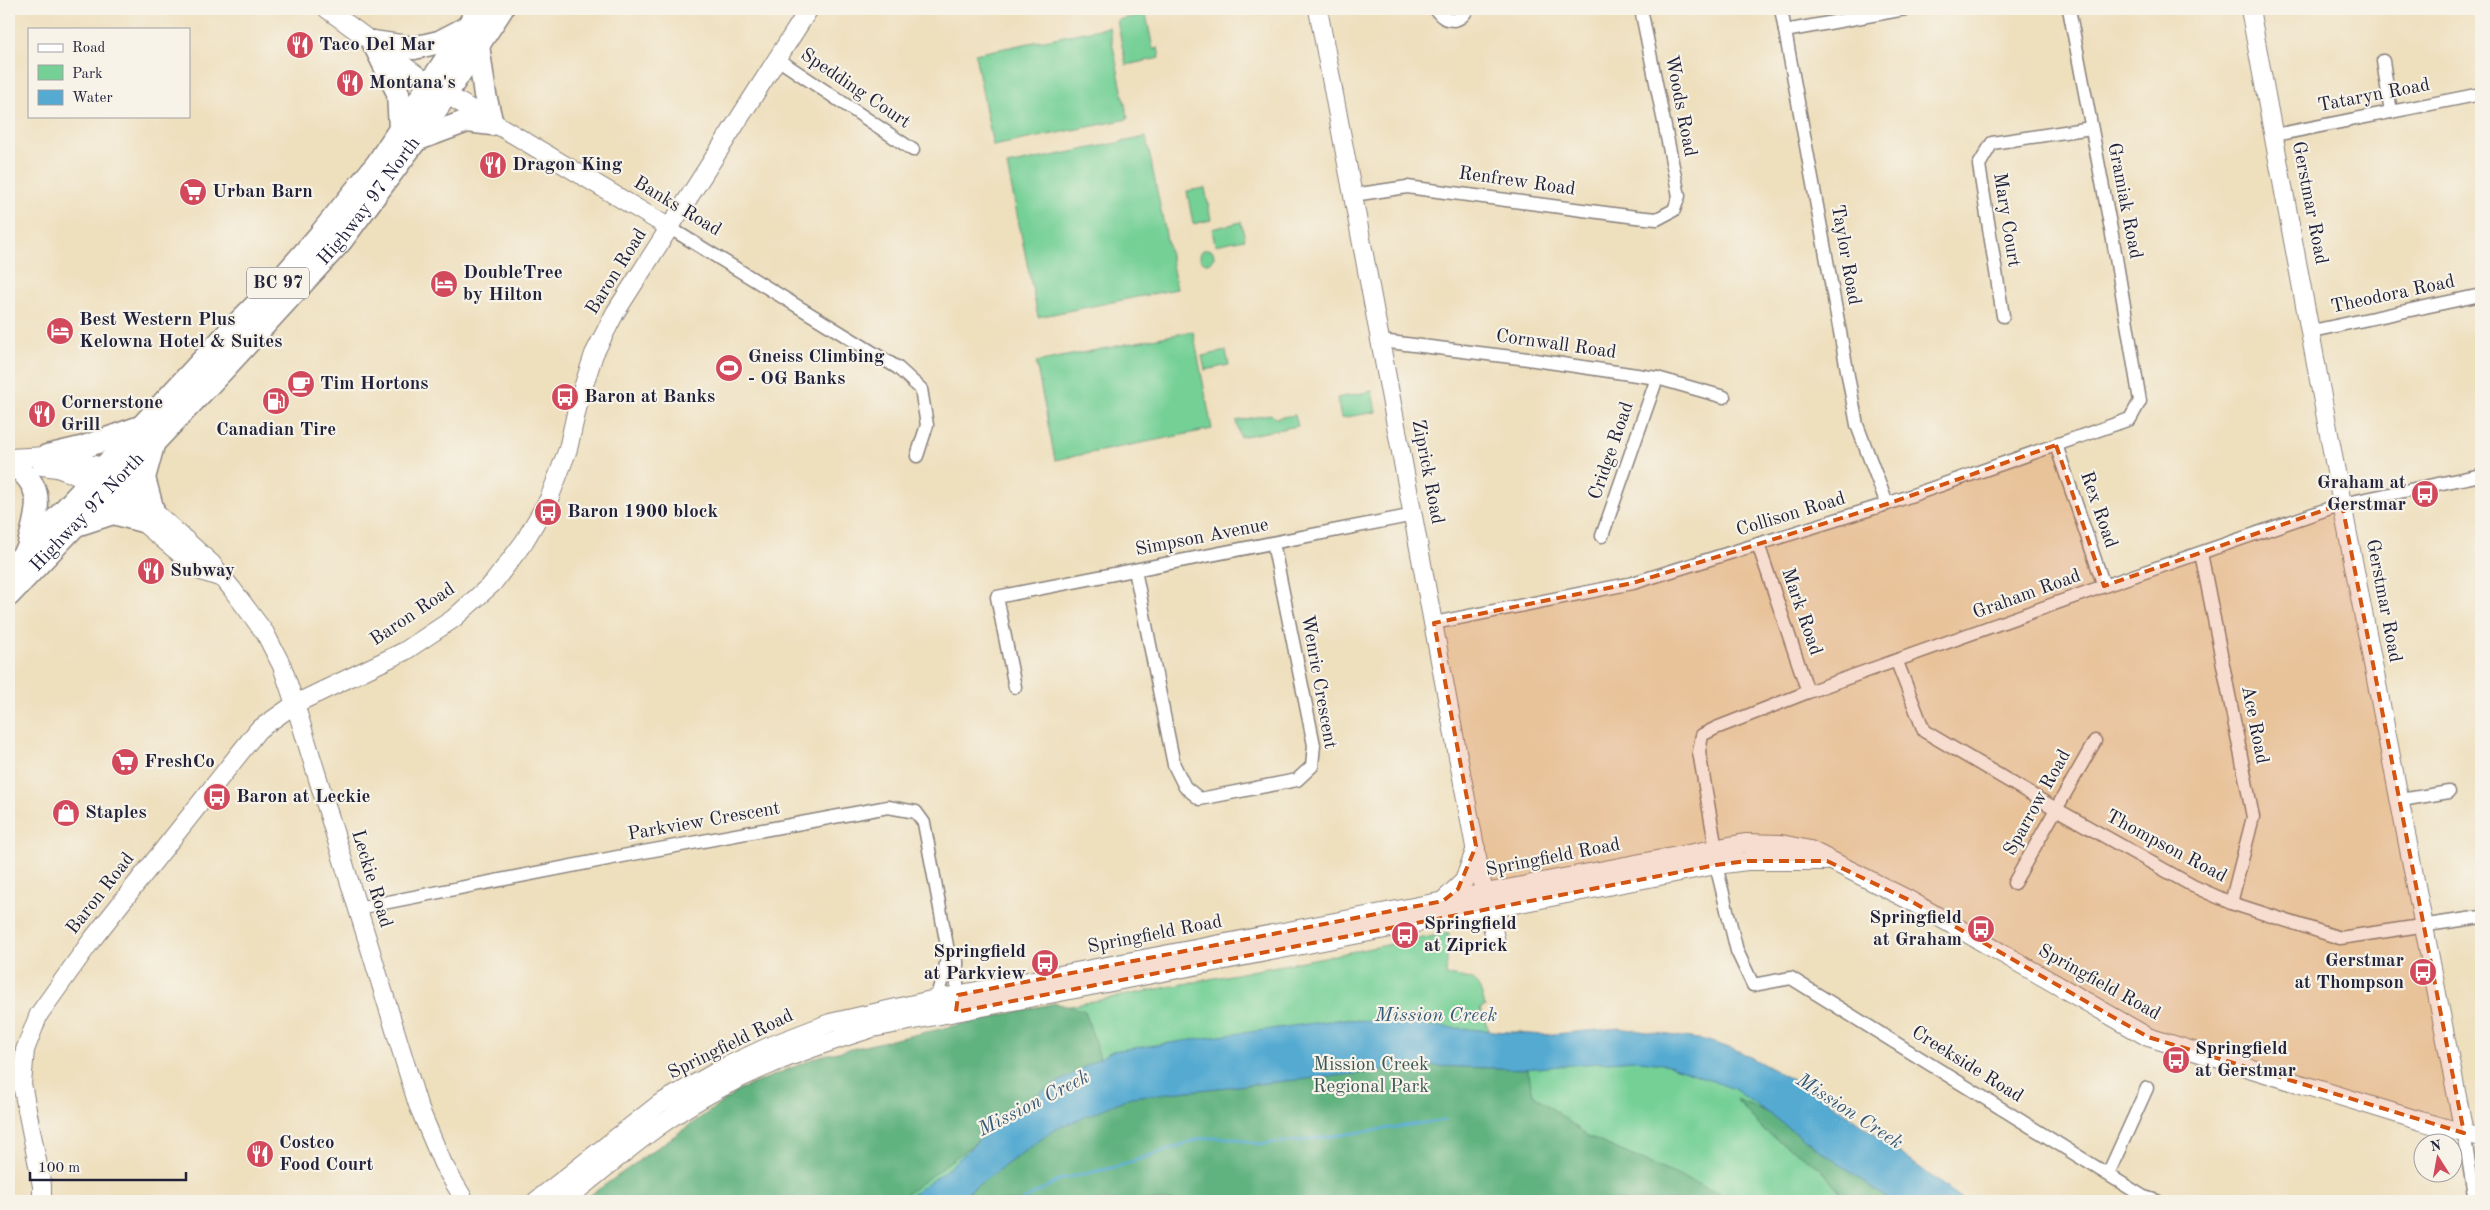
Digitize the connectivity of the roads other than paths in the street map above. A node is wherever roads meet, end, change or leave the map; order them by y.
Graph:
1 (327, 9) edge
2 (502, 9) edge
3 (809, 9) edge
4 (1318, 9) edge
5 (1436, 9) edge
6 (1467, 9) edge
7 (1641, 9) edge
8 (1781, 9) edge
9 (1905, 9) edge
10 (2069, 9) edge
11 (2250, 9) edge
12 (475, 27) edge
13 (1786, 31) junction
14 (373, 42) junction
15 (776, 58) junction
16 (2383, 61) dead end
17 (437, 90) junction
18 (2481, 94) edge
19 (2391, 112) junction
20 (492, 124) junction
21 (2091, 128) junction
22 (408, 134) junction
23 (2274, 135) junction
24 (913, 150) dead end
25 (1353, 195) junction
26 (1674, 210) joint
27 (670, 228) junction
28 (2481, 296) edge
29 (2003, 316) dead end
30 (2312, 330) junction
31 (1381, 341) junction
32 (1657, 378) junction
33 (1724, 397) dead end
34 (2140, 401) joint
35 (148, 434) junction
36 (2056, 445) junction
37 (47, 456) junction
38 (917, 456) dead end
39 (11, 464) edge
40 (2481, 475) edge
41 (106, 480) junction
42 (1887, 504) junction
43 (2342, 504) junction
44 (1414, 515) junction
45 (148, 516) junction
46 (76, 525) junction
47 (1602, 536) dead end
48 (1273, 543) junction
49 (1758, 544) junction
50 (28, 549) junction
51 (2201, 553) junction
52 (9, 570) edge
53 (1135, 570) junction
54 (2104, 586) junction
55 (9, 595) edge
56 (1434, 623) junction
57 (1897, 662) junction
58 (1015, 687) dead end
59 (1808, 692) junction
60 (296, 704) junction
61 (2095, 740) dead end
62 (2449, 792) dead end
63 (2401, 800) junction
64 (2056, 809) junction
65 (1476, 846) junction
66 (1716, 857) junction
67 (2014, 883) dead end
68 (1443, 901) junction
69 (1486, 901) junction
70 (2231, 903) junction
71 (358, 908) junction
72 (2481, 917) edge
73 (2425, 927) junction
74 (1496, 942) dead end
75 (948, 951) junction
76 (1753, 985) joint
77 (936, 999) junction
78 (957, 1003) junction
79 (2147, 1088) dead end
80 (2473, 1135) edge
81 (2108, 1174) junction
82 (42, 1201) edge
83 (465, 1201) edge
84 (536, 1201) edge
85 (564, 1201) edge
86 (2157, 1201) edge
87 (2475, 1201) edge

1 - 14 main road, Banks Road
2 - 12 highway, Highway 97 North / BC 97
3 - 15 main road, Baron Road
4 - 25 main road, Ziprick Road
5 - 6 street
7 - 26 street, Woods Road
8 - 13 street, Taylor Road
9 - 13 street
10 - 21 street, Gramiak Road
11 - 23 main road, Gerstmar Road
12 - 14 highway
12 - 17 highway, Highway 97 North / BC 97
12 - 20 highway
13 - 42 street, Taylor Road
14 - 17 main road, Banks Road
14 - 22 highway
15 - 24 street, Spedding Court
15 - 27 main road, Baron Road
16 - 19 street
17 - 20 main road, Banks Road
17 - 22 highway, Highway 97 North / BC 97
18 - 19 street, Tataryn Road
19 - 23 street, Tataryn Road
20 - 22 highway
20 - 27 main road, Banks Road
21 - 29 street, Mary Court
21 - 34 street, Gramiak Road
22 - 35 highway, Highway 97 North / BC 97
23 - 30 main road, Gerstmar Road
25 - 26 street, Renfrew Road
25 - 31 main road, Ziprick Road
27 - 38 street, Banks Road
27 - 60 main road, Baron Road
28 - 30 street, Theodora Road
30 - 43 main road, Gerstmar Road
31 - 32 street, Cornwall Road
31 - 44 main road, Ziprick Road
32 - 33 street, Cornwall Road
32 - 47 street, Cridge Road
34 - 36 street, Collison Road
35 - 37 highway
35 - 41 highway, Highway 97 North / BC 97
35 - 45 highway
36 - 42 street, Collison Road
36 - 54 street, Rex Road
37 - 39 main road, Leckie Road
37 - 41 main road, Leckie Road
39 - 41 main road, Leckie Road
39 - 50 highway
40 - 43 street, Graham Road
41 - 45 main road, Leckie Road
41 - 46 highway, Highway 97 North / BC 97
41 - 50 highway, Highway 97 North / BC 97
42 - 49 street, Collison Road
43 - 51 street, Graham Road
43 - 63 main road, Gerstmar Road
44 - 48 street, Simpson Avenue
44 - 56 main road, Ziprick Road
45 - 46 highway
45 - 60 main road, Leckie Road
46 - 55 highway, Highway 97 North / BC 97
48 - 53 street, Simpson Avenue
48 - 53 street, Wenric Crescent
49 - 56 street, Collison Road
49 - 59 street, Mark Road
50 - 52 highway, Highway 97 North / BC 97
51 - 54 street, Graham Road
51 - 70 street, Ace Road
53 - 58 street, Simpson Avenue
54 - 57 street, Graham Road
56 - 65 main road, Ziprick Road
57 - 59 street, Graham Road
57 - 64 street, Thompson Road
59 - 66 street, Graham Road
60 - 71 main road, Leckie Road
60 - 82 main road, Baron Road
61 - 64 street, Sparrow Road
62 - 63 street
63 - 73 main road, Gerstmar Road
64 - 67 street, Sparrow Road
64 - 70 street, Thompson Road
65 - 68 main road
65 - 69 main road, Ziprick Road
66 - 69 main road, Springfield Road
66 - 76 street, Graham Road
66 - 80 main road, Springfield Road
68 - 69 main road, Springfield Road
68 - 78 main road, Springfield Road
69 - 74 main road, Ziprick Road
69 - 78 main road, Springfield Road
70 - 73 street, Thompson Road
71 - 75 street, Parkview Crescent
71 - 83 main road, Leckie Road
72 - 73 street, Thompson Road
73 - 80 main road, Gerstmar Road
75 - 77 street, Parkview Crescent
75 - 78 street, Parkview Crescent
76 - 81 street, Creekside Road
77 - 78 main road, Springfield Road
77 - 84 main road, Springfield Road
78 - 85 main road, Springfield Road
79 - 81 street
80 - 87 street, Gerstmar Road
81 - 86 street, Creekside Road

